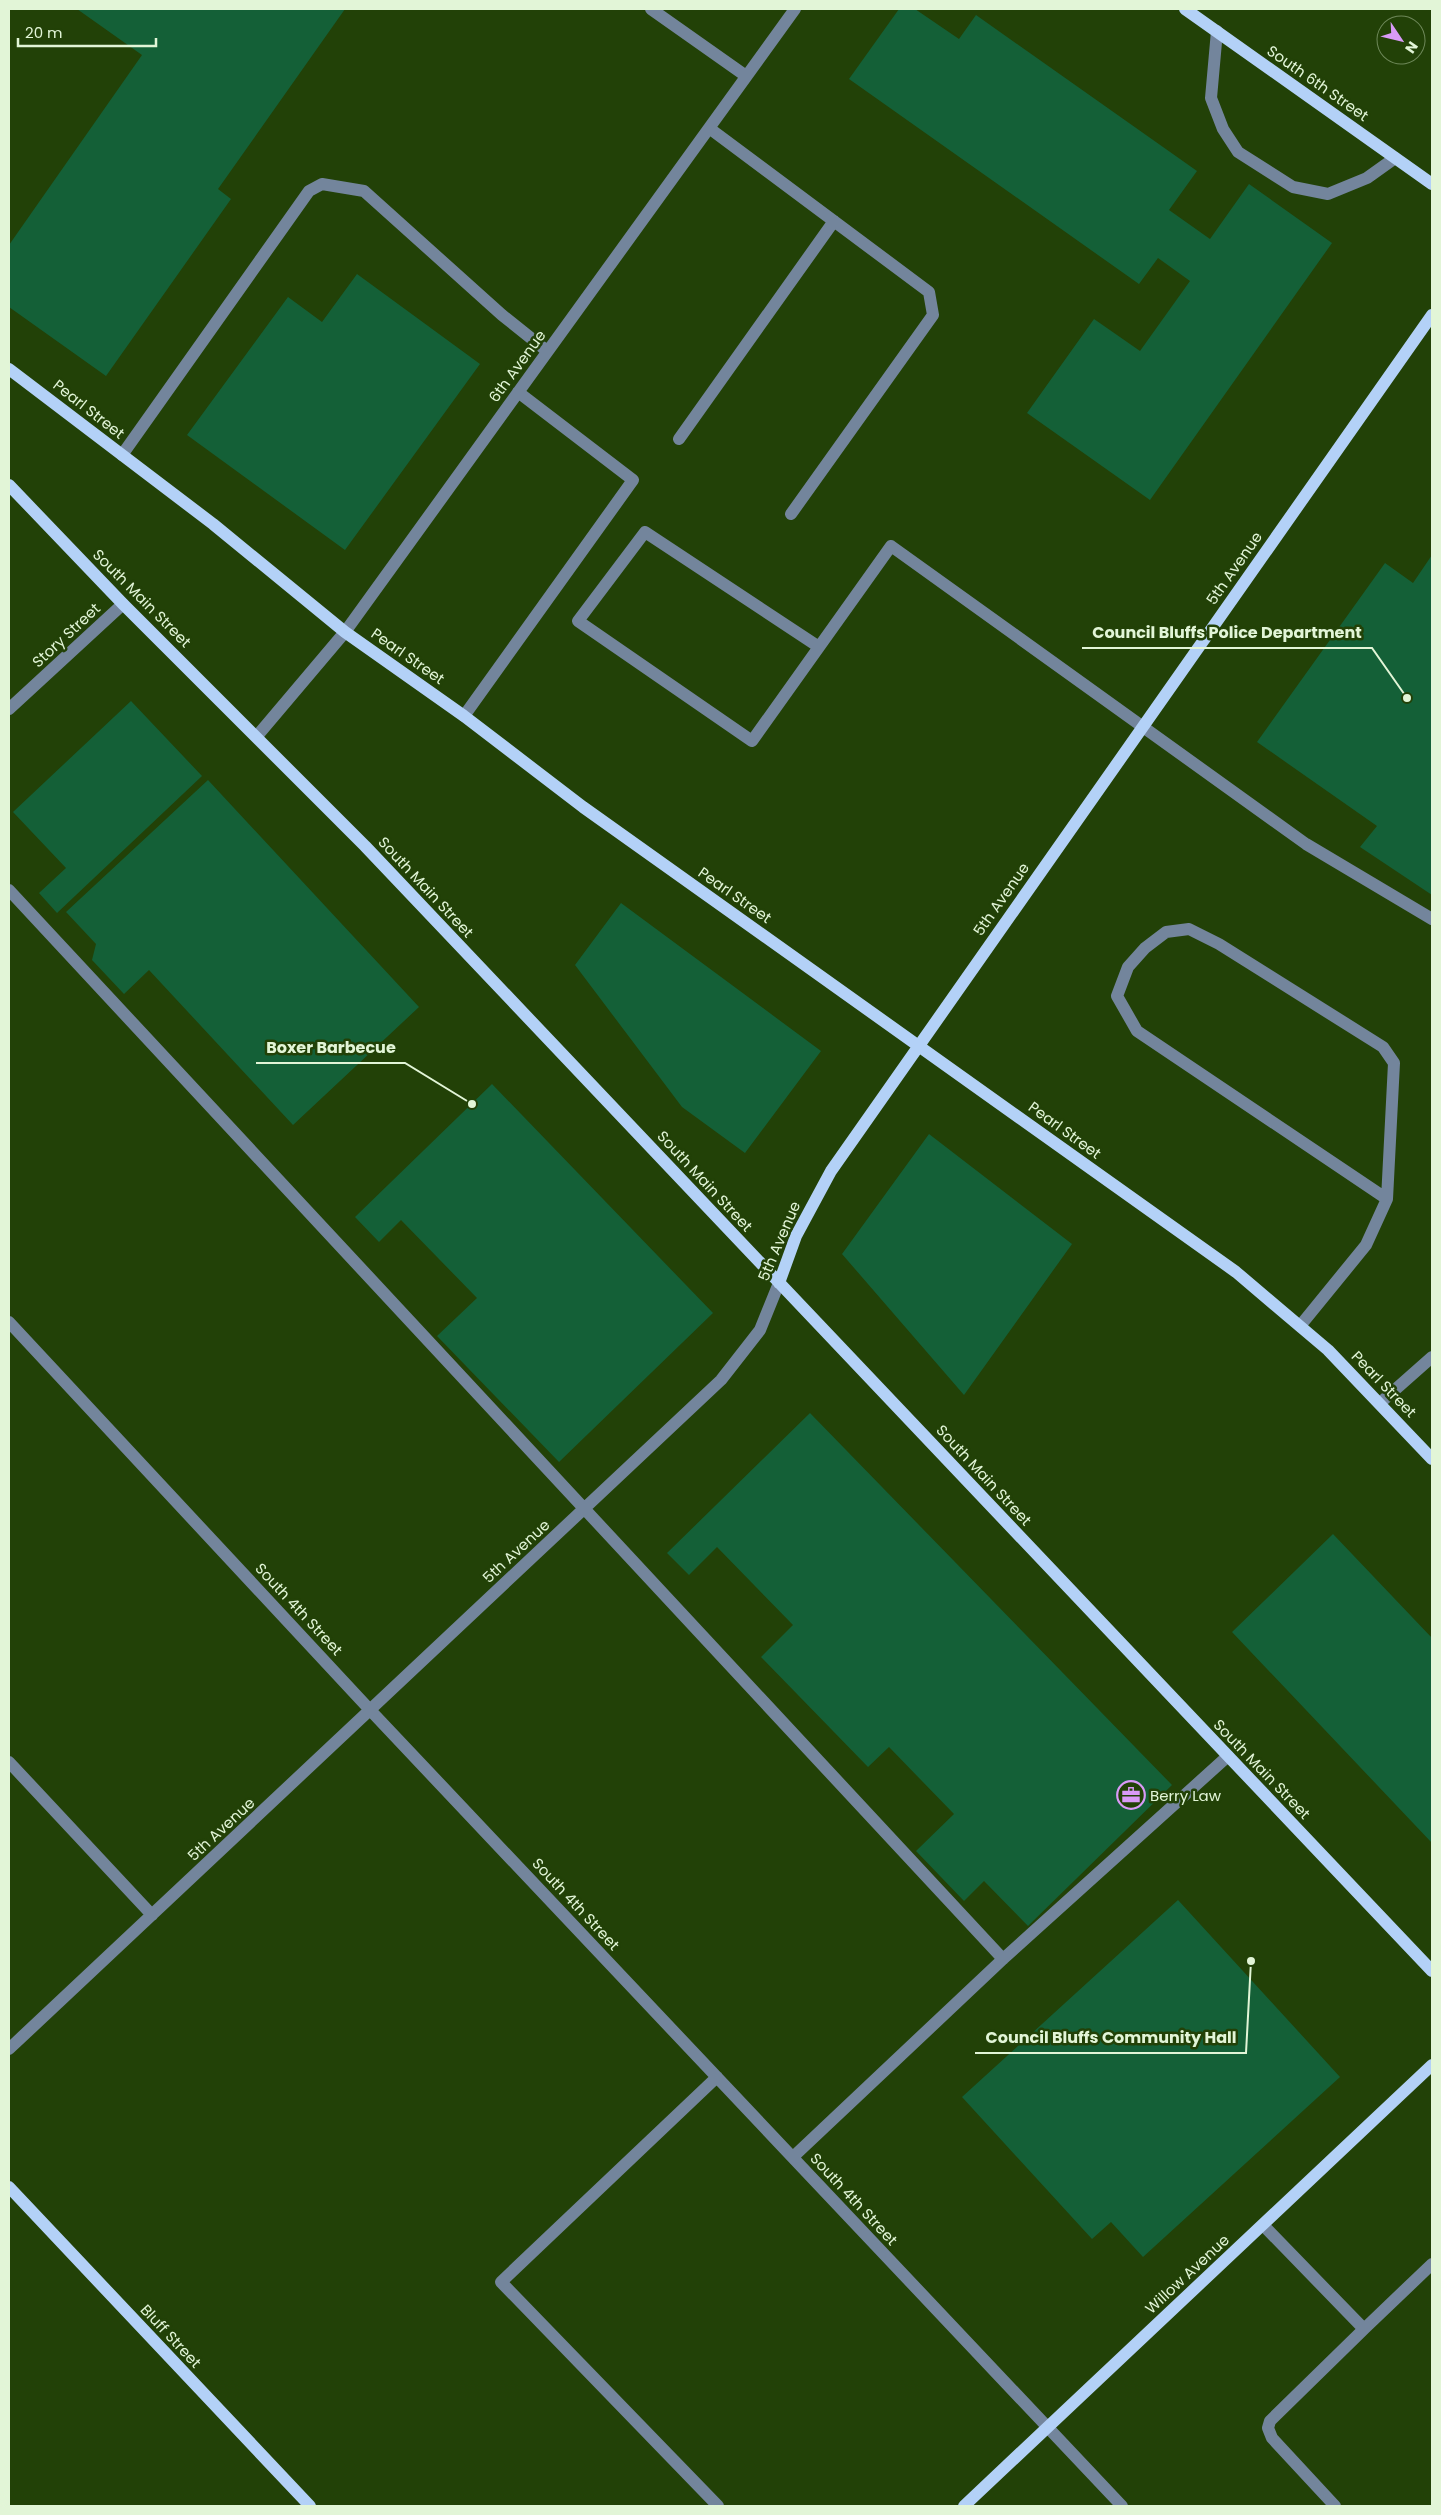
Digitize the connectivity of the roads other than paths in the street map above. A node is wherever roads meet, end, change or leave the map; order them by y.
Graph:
1 (651, 9) edge
2 (795, 9) edge
3 (1185, 9) edge
4 (1216, 31) junction
5 (746, 76) junction
6 (708, 128) junction
7 (1395, 158) junction
8 (1432, 184) edge
9 (834, 221) junction
10 (1432, 315) edge
11 (547, 351) junction
12 (9, 369) edge
13 (518, 392) junction
14 (679, 439) dead end
15 (122, 455) junction
16 (9, 485) edge
17 (791, 514) dead end
18 (123, 604) junction
19 (346, 632) junction
20 (819, 647) junction
21 (9, 709) edge
22 (464, 716) junction
23 (1143, 727) junction
24 (257, 736) junction
25 (9, 890) edge
26 (1432, 918) edge
27 (918, 1045) junction
28 (1387, 1199) junction
29 (779, 1283) junction
30 (9, 1322) edge
31 (1300, 1326) junction
32 (1432, 1357) edge
33 (1380, 1403) junction
34 (1432, 1459) edge
35 (584, 1510) junction
36 (371, 1711) junction
37 (1228, 1756) junction
38 (9, 1762) edge
39 (152, 1915) junction
40 (1003, 1959) junction
41 (1432, 1971) edge
42 (9, 2049) edge
43 (1432, 2065) edge
44 (717, 2077) junction
45 (793, 2157) junction
46 (9, 2187) edge
47 (1263, 2225) junction
48 (1432, 2264) edge
49 (1364, 2329) junction
50 (1048, 2428) junction
51 (310, 2506) edge
52 (718, 2506) edge
53 (964, 2506) edge
54 (1122, 2506) edge
55 (1335, 2506) edge

1 - 5 street
2 - 5 street, 6th Avenue
3 - 4 main road, South 6th Street
4 - 7 main road, South 6th Street
4 - 7 street
5 - 6 street, 6th Avenue
6 - 9 street
6 - 11 street, 6th Avenue
7 - 8 main road, South 6th Street
9 - 14 street
9 - 17 street
10 - 23 main road, 5th Avenue
11 - 13 street, 6th Avenue
11 - 15 street
12 - 15 main road, Pearl Street
13 - 19 street, 6th Avenue
13 - 22 street
15 - 19 main road, Pearl Street
16 - 18 main road, South Main Street
18 - 21 street, Story Street
18 - 24 main road, South Main Street
19 - 22 main road, Pearl Street
19 - 24 street, 6th Avenue
20 - 20 street
20 - 23 street
22 - 27 main road, Pearl Street
23 - 26 street
23 - 27 main road, 5th Avenue
24 - 29 main road, South Main Street
25 - 35 street
27 - 29 main road, 5th Avenue
27 - 31 main road, Pearl Street
28 - 28 street
28 - 31 street
29 - 35 street, 5th Avenue
29 - 37 main road, South Main Street
30 - 36 street, South 4th Street
31 - 33 main road, Pearl Street
32 - 33 street
33 - 34 main road, Pearl Street
35 - 36 street, 5th Avenue
35 - 40 street
36 - 39 street, 5th Avenue
36 - 44 street, South 4th Street
37 - 40 street
37 - 41 main road, South Main Street
38 - 39 street
39 - 42 street, 5th Avenue
40 - 45 street
43 - 47 main road, Willow Avenue
44 - 45 street, South 4th Street
44 - 52 street
45 - 50 street, South 4th Street
46 - 51 main road, Bluff Street
47 - 49 street
47 - 50 main road, Willow Avenue
48 - 49 street
49 - 55 street
50 - 53 main road, Willow Avenue
50 - 54 street, South 4th Street

